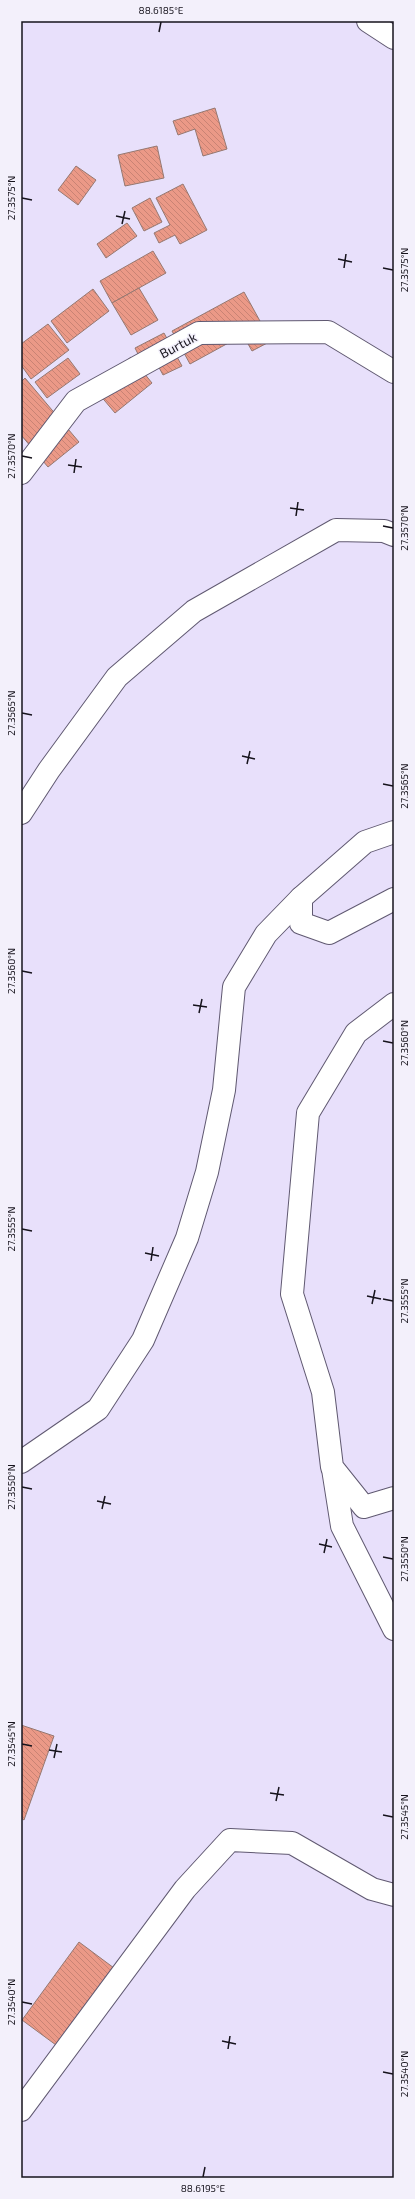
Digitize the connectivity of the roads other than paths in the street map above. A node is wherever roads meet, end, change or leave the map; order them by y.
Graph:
1 (368, 21) edge
2 (394, 38) edge
3 (394, 372) edge
4 (21, 472) edge
5 (394, 535) edge
6 (21, 813) edge
7 (394, 832) edge
8 (301, 898) junction
9 (394, 899) edge
10 (394, 1004) edge
11 (21, 1462) edge
12 (332, 1467) junction
13 (394, 1498) edge
14 (394, 1629) edge
15 (394, 1895) edge
16 (21, 2110) edge

1 - 2 main road
3 - 4 main road, Burtuk
5 - 6 main road
7 - 8 main road
8 - 9 main road
8 - 11 main road
10 - 12 main road
12 - 13 main road
12 - 14 main road
15 - 16 main road

